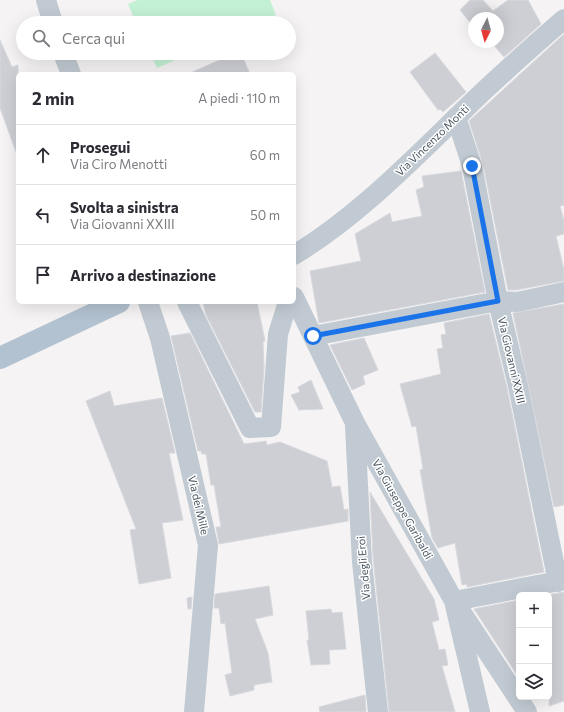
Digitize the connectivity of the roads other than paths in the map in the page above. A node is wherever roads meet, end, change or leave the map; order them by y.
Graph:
1 (46, 0) edge
2 (51, 16) edge
3 (564, 19) edge
4 (65, 60) edge
5 (69, 72) edge
6 (456, 117) junction
7 (296, 254) edge
8 (564, 292) edge
9 (296, 301) edge
10 (498, 301) junction
11 (115, 304) edge
12 (149, 304) edge
13 (188, 304) edge
14 (287, 304) edge
15 (313, 336) junction
16 (0, 358) edge
17 (355, 423) junction
18 (561, 581) edge
19 (454, 601) junction
20 (194, 712) edge
21 (378, 712) edge
22 (480, 712) edge
23 (527, 712) edge

1 - 2 street
3 - 6 street, Via Vincenzo Monti
4 - 5 street
6 - 7 street, Via Vincenzo Monti
6 - 10 street, Via Giovanni XXIII
8 - 10 street
9 - 15 street, Via Giuseppe Garibaldi
10 - 15 street
10 - 18 street, Via Giovanni XXIII
11 - 16 main road
12 - 20 street, Via dei Mille
13 - 14 street
15 - 17 street, Via Giuseppe Garibaldi
17 - 19 street, Via Giuseppe Garibaldi
17 - 21 street, Via degli Eroi
18 - 19 street
19 - 22 street
19 - 23 street, Via Giuseppe Garibaldi

